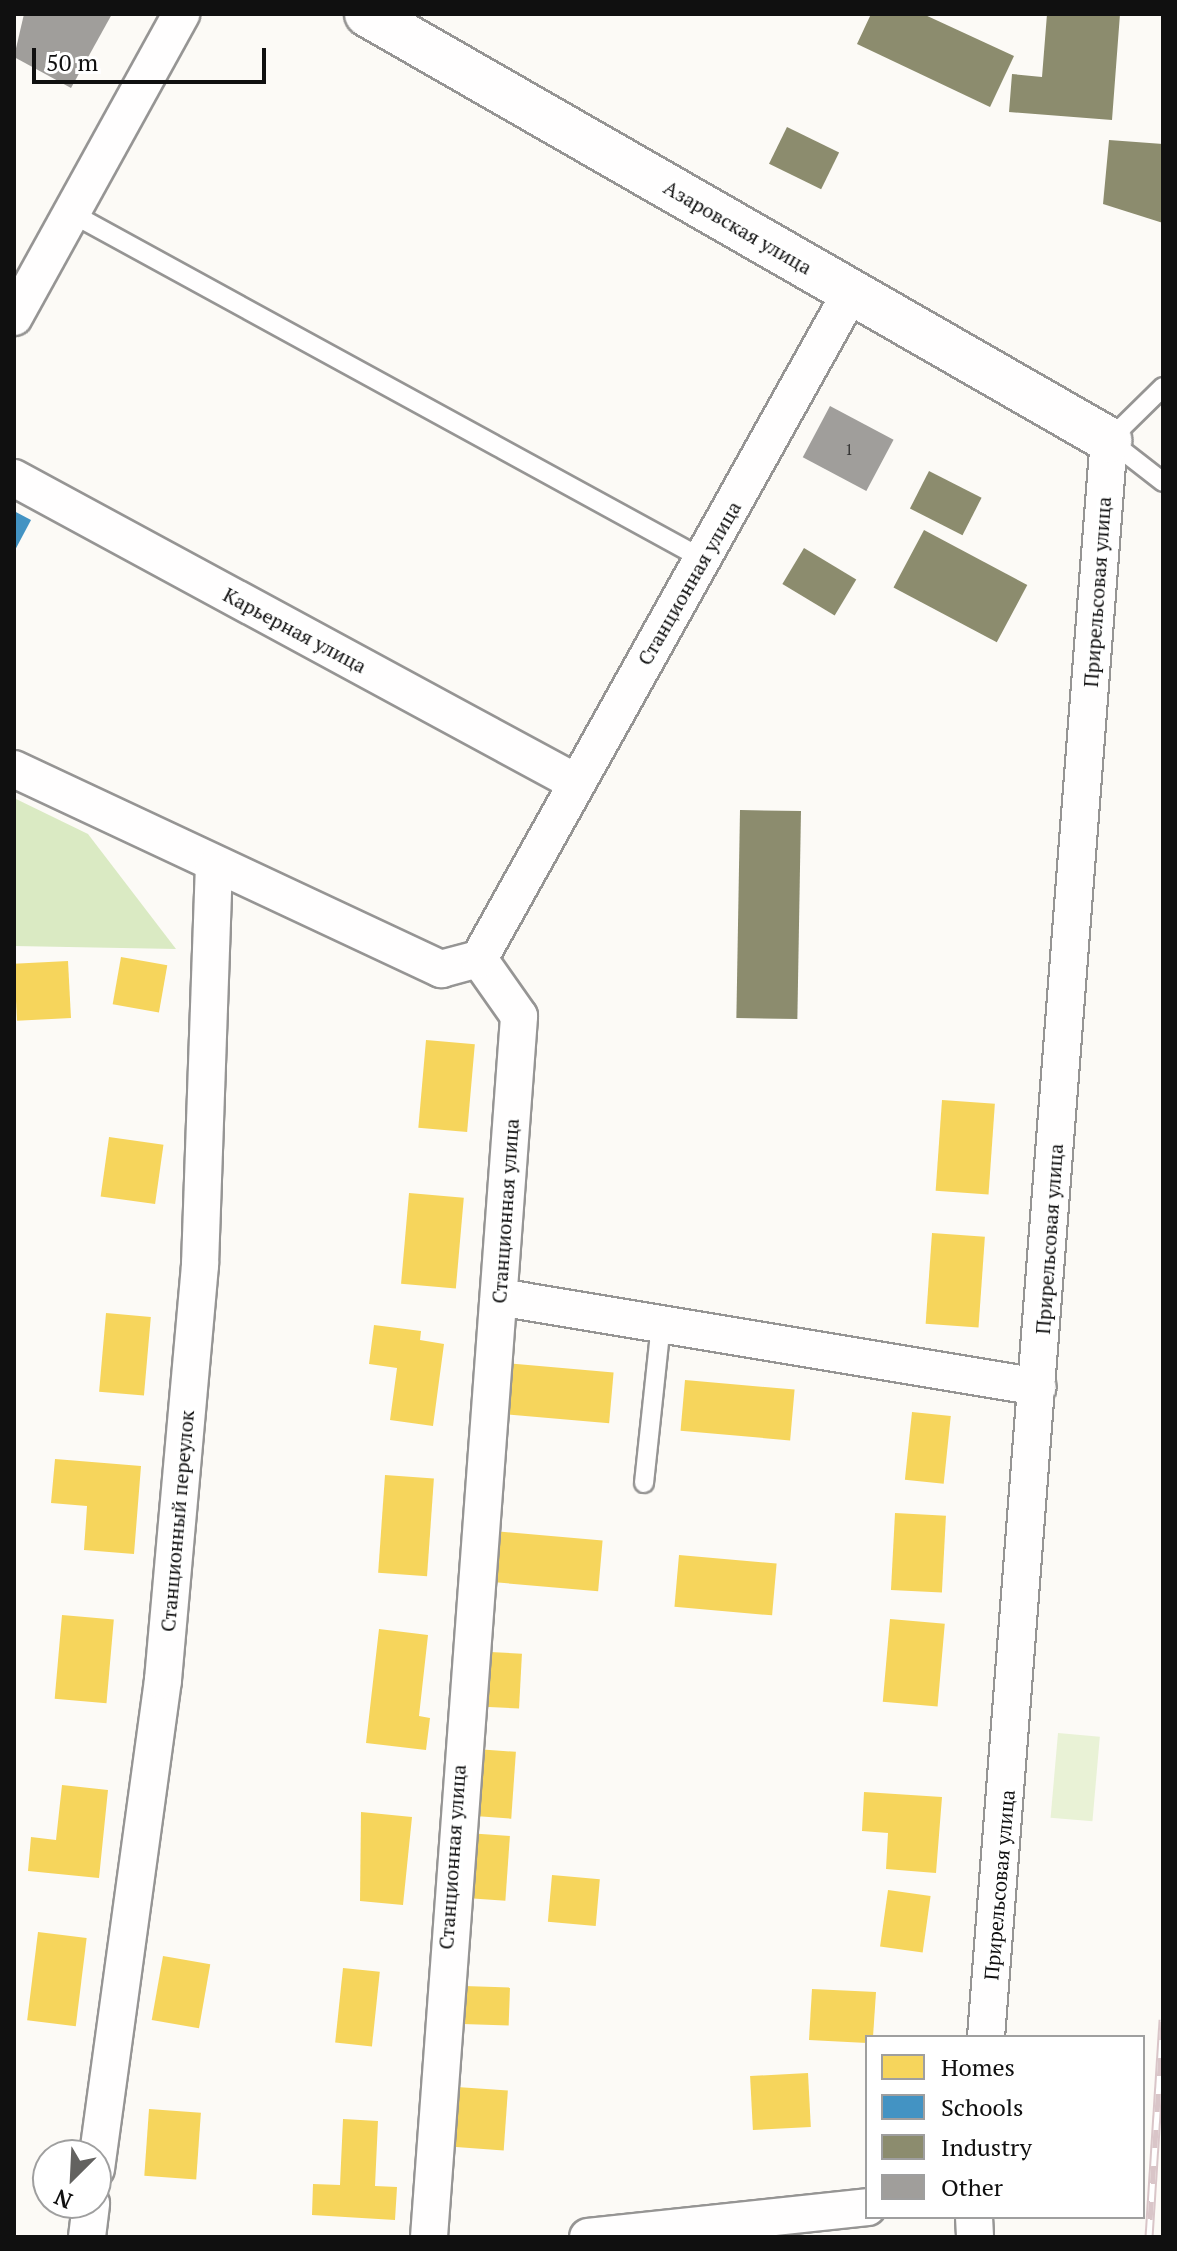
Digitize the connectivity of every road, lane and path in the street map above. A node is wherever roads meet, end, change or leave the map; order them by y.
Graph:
1 (181, 14) edge
2 (367, 14) edge
3 (71, 213) junction
4 (851, 292) junction
5 (14, 317) edge
6 (1163, 387) edge
7 (1109, 440) junction
8 (14, 478) edge
9 (1163, 482) edge
10 (703, 559) junction
11 (14, 769) edge
12 (575, 782) junction
13 (214, 868) junction
14 (479, 959) junction
15 (499, 1297) junction
16 (661, 1324) junction
17 (1038, 1387) junction
18 (644, 1483) dead end
19 (986, 2035) edge
20 (100, 2139) edge
21 (865, 2207) edge
22 (429, 2237) edge
23 (588, 2237) edge

1 - 3 street
2 - 4 street, Азаровская улица
3 - 5 street
3 - 10 lane
4 - 7 street, Азаровская улица
4 - 10 street, Станционная улица
6 - 7 lane
7 - 9 lane
7 - 17 street, Прирельсовая улица
8 - 12 street, Карьерная улица
10 - 12 street, Станционная улица
11 - 13 street
12 - 14 street, Станционная улица
13 - 14 street
13 - 20 street, Станционный переулок
14 - 15 street, Станционная улица
15 - 16 street
15 - 22 street, Станционная улица
16 - 17 street
16 - 18 lane
17 - 19 street, Прирельсовая улица
21 - 23 street

